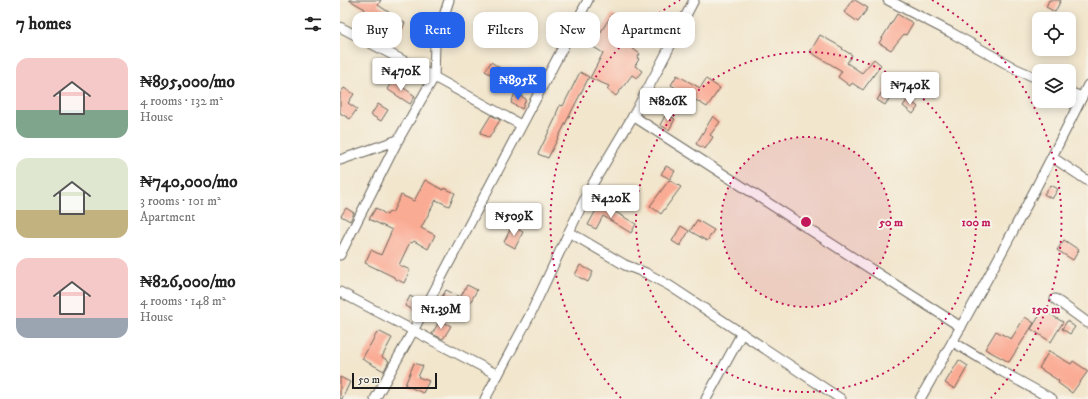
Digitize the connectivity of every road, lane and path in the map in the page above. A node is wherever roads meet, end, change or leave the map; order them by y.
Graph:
1 (449, 0) edge
2 (588, 0) edge
3 (694, 0) edge
4 (888, 0) edge
5 (340, 27) edge
6 (1032, 76) edge
7 (434, 77) junction
8 (1088, 85) edge
9 (1076, 95) edge
10 (1082, 97) junction
11 (633, 116) junction
12 (521, 125) junction
13 (398, 140) junction
14 (1052, 157) junction
15 (340, 160) edge
16 (1088, 181) edge
17 (569, 232) junction
18 (340, 255) edge
19 (340, 292) edge
20 (1055, 299) dead end
21 (1088, 323) edge
22 (961, 327) junction
23 (413, 330) junction
24 (742, 333) junction
25 (953, 342) junction
26 (498, 376) junction
27 (375, 399) edge
28 (485, 399) edge
29 (706, 399) edge
30 (841, 399) edge
31 (920, 399) edge
32 (1052, 399) edge

1 - 7 street
2 - 12 street
3 - 11 street
4 - 6 street
5 - 7 street
7 - 12 street
7 - 13 street
8 - 10 street
9 - 10 street
10 - 14 street
11 - 17 street
11 - 22 street
12 - 23 street
13 - 15 street
13 - 18 street
14 - 16 street
14 - 22 street
17 - 24 street
17 - 26 street
19 - 23 street
20 - 21 street
22 - 25 street
23 - 26 street
23 - 27 street
24 - 29 street
24 - 30 street
25 - 31 street
25 - 32 street
26 - 28 street

